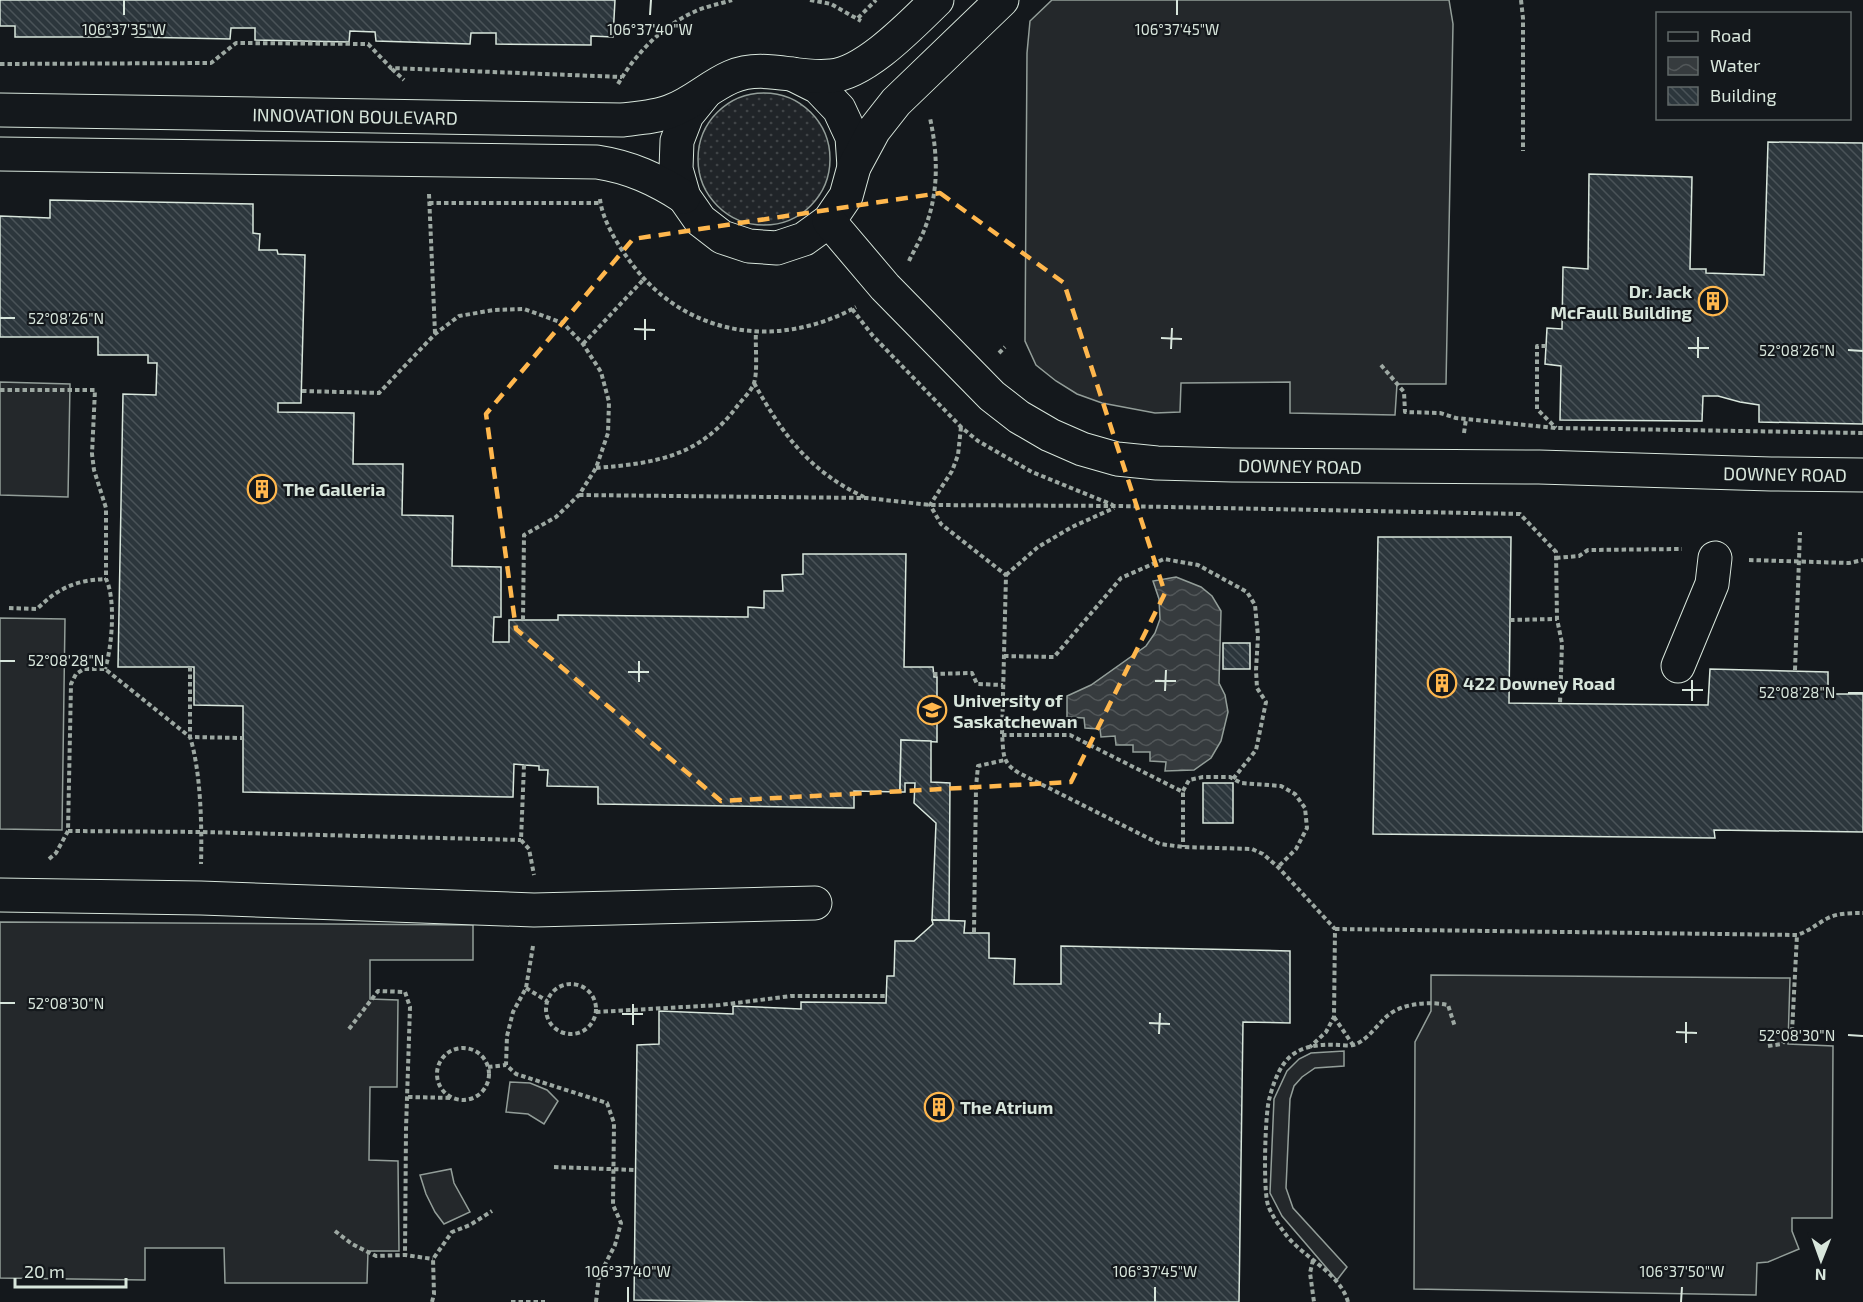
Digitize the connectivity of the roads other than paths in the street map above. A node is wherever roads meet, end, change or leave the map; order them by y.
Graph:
1 (937, 0) edge
2 (1002, 0) edge
3 (791, 73) junction
4 (705, 93) junction
5 (0, 110) edge
6 (0, 154) edge
7 (854, 167) junction
8 (684, 197) junction
9 (829, 221) junction
10 (1863, 475) edge
11 (1715, 558) dead end
12 (1678, 666) dead end
13 (0, 896) edge
14 (815, 903) dead end

1 - 3 street, INNOVATION BOULEVARD
2 - 7 street, INNOVATION BOULEVARD
3 - 4 street, INNOVATION BOULEVARD
3 - 7 street, INNOVATION BOULEVARD
4 - 5 street, INNOVATION BOULEVARD
4 - 8 street, INNOVATION BOULEVARD
6 - 8 street, INNOVATION BOULEVARD
7 - 9 street, INNOVATION BOULEVARD
8 - 9 street, INNOVATION BOULEVARD
9 - 10 street, DOWNEY ROAD
11 - 12 street
13 - 14 street

